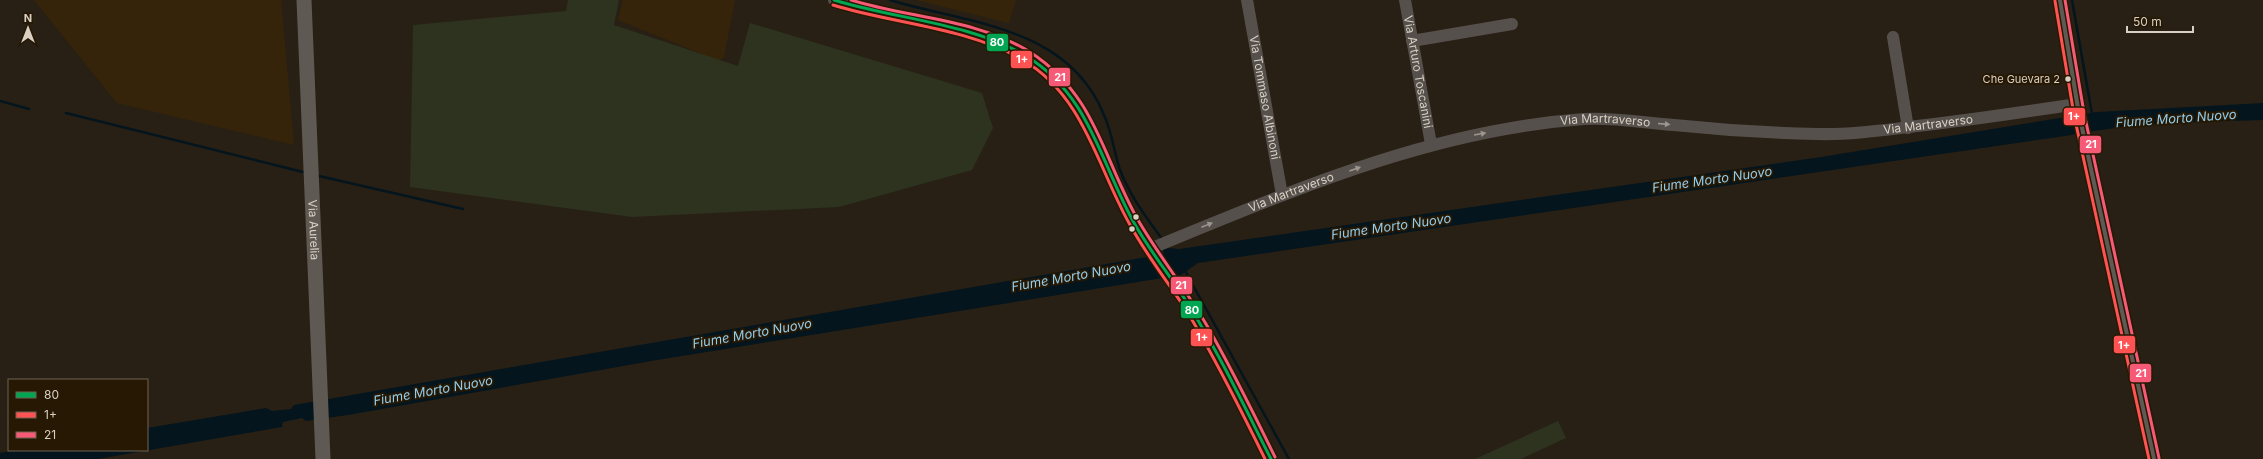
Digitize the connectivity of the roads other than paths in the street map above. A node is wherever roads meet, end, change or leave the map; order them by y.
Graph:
1 (304, 0) edge
2 (834, 0) edge
3 (1247, 0) edge
4 (1405, 0) edge
5 (2060, 0) edge
6 (1512, 24) dead end
7 (1893, 38) dead end
8 (1412, 41) junction
9 (2078, 109) junction
10 (1908, 128) junction
11 (1432, 144) junction
12 (1282, 195) junction
13 (1154, 248) junction
14 (323, 459) edge
15 (1271, 459) edge
16 (2154, 459) edge

1 - 14 main road, Via Aurelia
2 - 13 street
3 - 12 street, Via Tommaso Albinoni
4 - 8 street, Via Arturo Toscanini
5 - 9 main road
6 - 8 street
7 - 10 street
8 - 11 street, Via Arturo Toscanini
9 - 10 street, Via Martraverso
9 - 16 main road
11 -> 10 street, Via Martraverso
12 -> 11 street, Via Martraverso
13 -> 12 street, Via Martraverso
13 - 15 street

